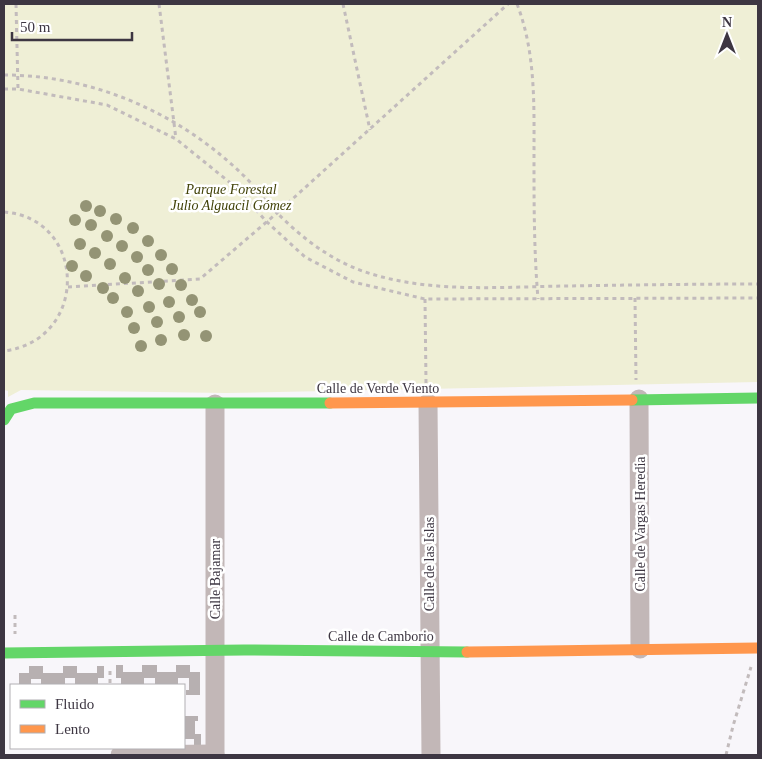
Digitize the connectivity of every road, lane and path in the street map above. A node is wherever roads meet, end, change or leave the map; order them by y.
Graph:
1 (16, 4) edge
2 (160, 4) edge
3 (343, 4) edge
4 (508, 4) edge
5 (517, 4) edge
6 (4, 75) edge
7 (18, 75) junction
8 (4, 89) edge
9 (18, 89) junction
10 (174, 122) junction
11 (370, 130) junction
12 (176, 139) junction
13 (4, 212) edge
14 (277, 213) junction
15 (267, 222) junction
16 (758, 284) edge
17 (68, 287) junction
18 (635, 298) junction
19 (758, 298) edge
20 (425, 299) junction
21 (538, 299) junction
22 (4, 351) edge
23 (637, 392) junction
24 (427, 396) junction
25 (758, 398) edge
26 (216, 404) junction
27 (4, 420) edge
28 (758, 648) edge
29 (640, 649) junction
30 (215, 650) junction
31 (429, 652) junction
32 (4, 653) edge
33 (120, 755) edge
34 (215, 755) edge
35 (431, 755) edge
36 (726, 755) edge

1 - 7 path
2 - 10 path
3 - 11 path
4 - 11 path
5 - 21 path
6 - 7 path
7 - 9 path
7 - 10 path
8 - 9 path
9 - 12 path
10 - 12 path
10 - 14 path
11 - 14 path
12 - 15 path
13 - 17 path
14 - 15 path
14 - 16 path
15 - 17 path
15 - 20 path
17 - 22 path
18 - 19 path
18 - 21 path
18 - 23 path
20 - 21 path
20 - 24 path
23 - 24 street, Calle de Verde Viento
23 - 25 street, Calle de Verde Viento
23 - 29 street, Calle de Vargas Heredia
24 - 26 street, Calle de Verde Viento
24 - 31 street, Calle de las Islas
26 - 27 street, Calle de Verde Viento
26 - 30 street, Calle Bajamar
28 - 29 street, Calle de Camborio
28 - 36 path
29 - 31 street, Calle de Camborio
30 - 31 street, Calle de Camborio
30 - 32 street, Calle de Camborio
30 - 34 street, Calle Bajamar
31 - 35 street, Calle de las Islas
33 - 34 street, Calle Bajamar

